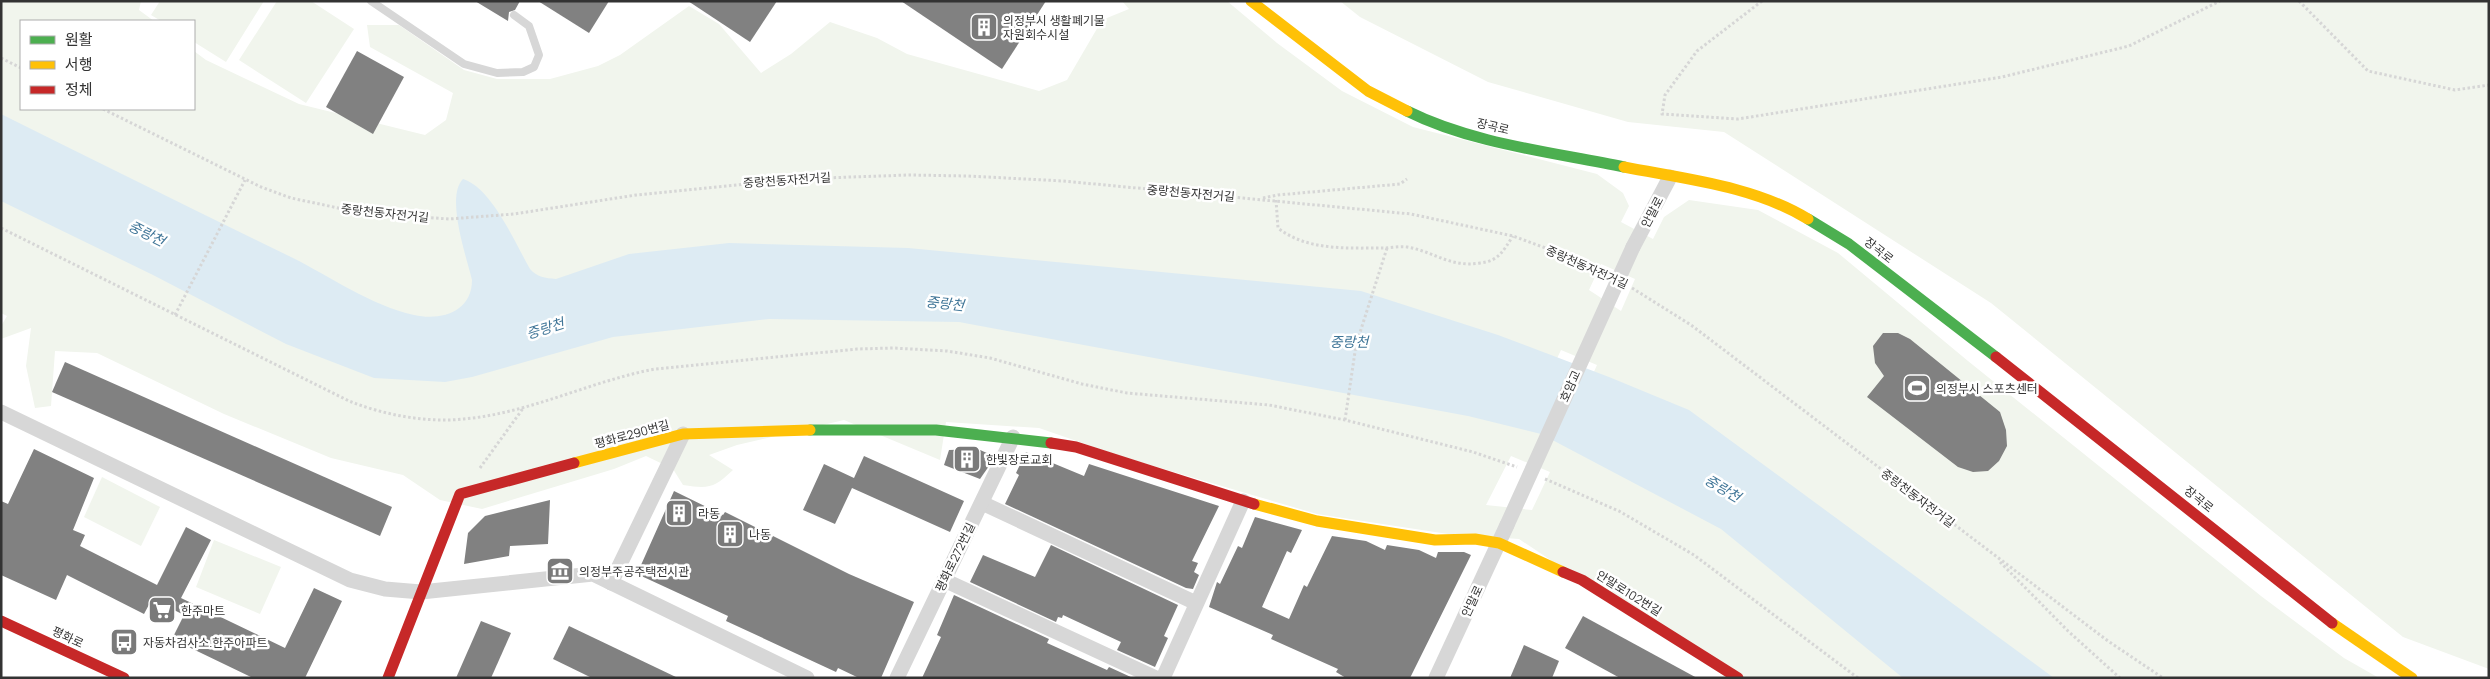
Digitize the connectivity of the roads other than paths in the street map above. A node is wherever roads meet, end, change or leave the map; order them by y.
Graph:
1 (371, 1) edge
2 (1251, 1) edge
3 (514, 15) dead end
4 (1670, 177) junction
5 (1633, 247) joint
6 (2, 416) edge
7 (683, 434) junction
8 (1013, 437) junction
9 (1243, 501) junction
10 (982, 503) junction
11 (1507, 525) joint
12 (1499, 543) junction
13 (944, 580) junction
14 (611, 583) junction
15 (422, 592) junction
16 (1196, 604) junction
17 (1, 621) edge
18 (124, 678) edge
19 (388, 678) edge
20 (807, 678) edge
21 (897, 678) edge
22 (1156, 678) edge
23 (1163, 678) edge
24 (1436, 678) edge
25 (1738, 678) edge
26 (2412, 678) edge

1 - 3 lane
2 - 4 street, 장곡로
4 - 5 street, 안말로
4 - 26 street, 장곡로
5 - 11 street, 호암교, bridge
6 - 15 street
7 - 8 street, 평화로290번길
7 - 14 street
7 - 15 street, 평화로290번길
8 - 9 street, 평화로290번길
8 - 10 street, 평화로272번길
9 - 12 street, 안말로102번길
9 - 16 street
10 - 13 street, 평화로272번길
10 - 16 street
11 - 12 street, 안말로
12 - 24 street, 안말로
12 - 25 street, 안말로102번길
13 - 21 street, 평화로272번길
13 - 22 street
14 - 15 street
14 - 20 street
15 - 19 street, 평화로290번길
16 - 23 street
17 - 18 street, 평화로

